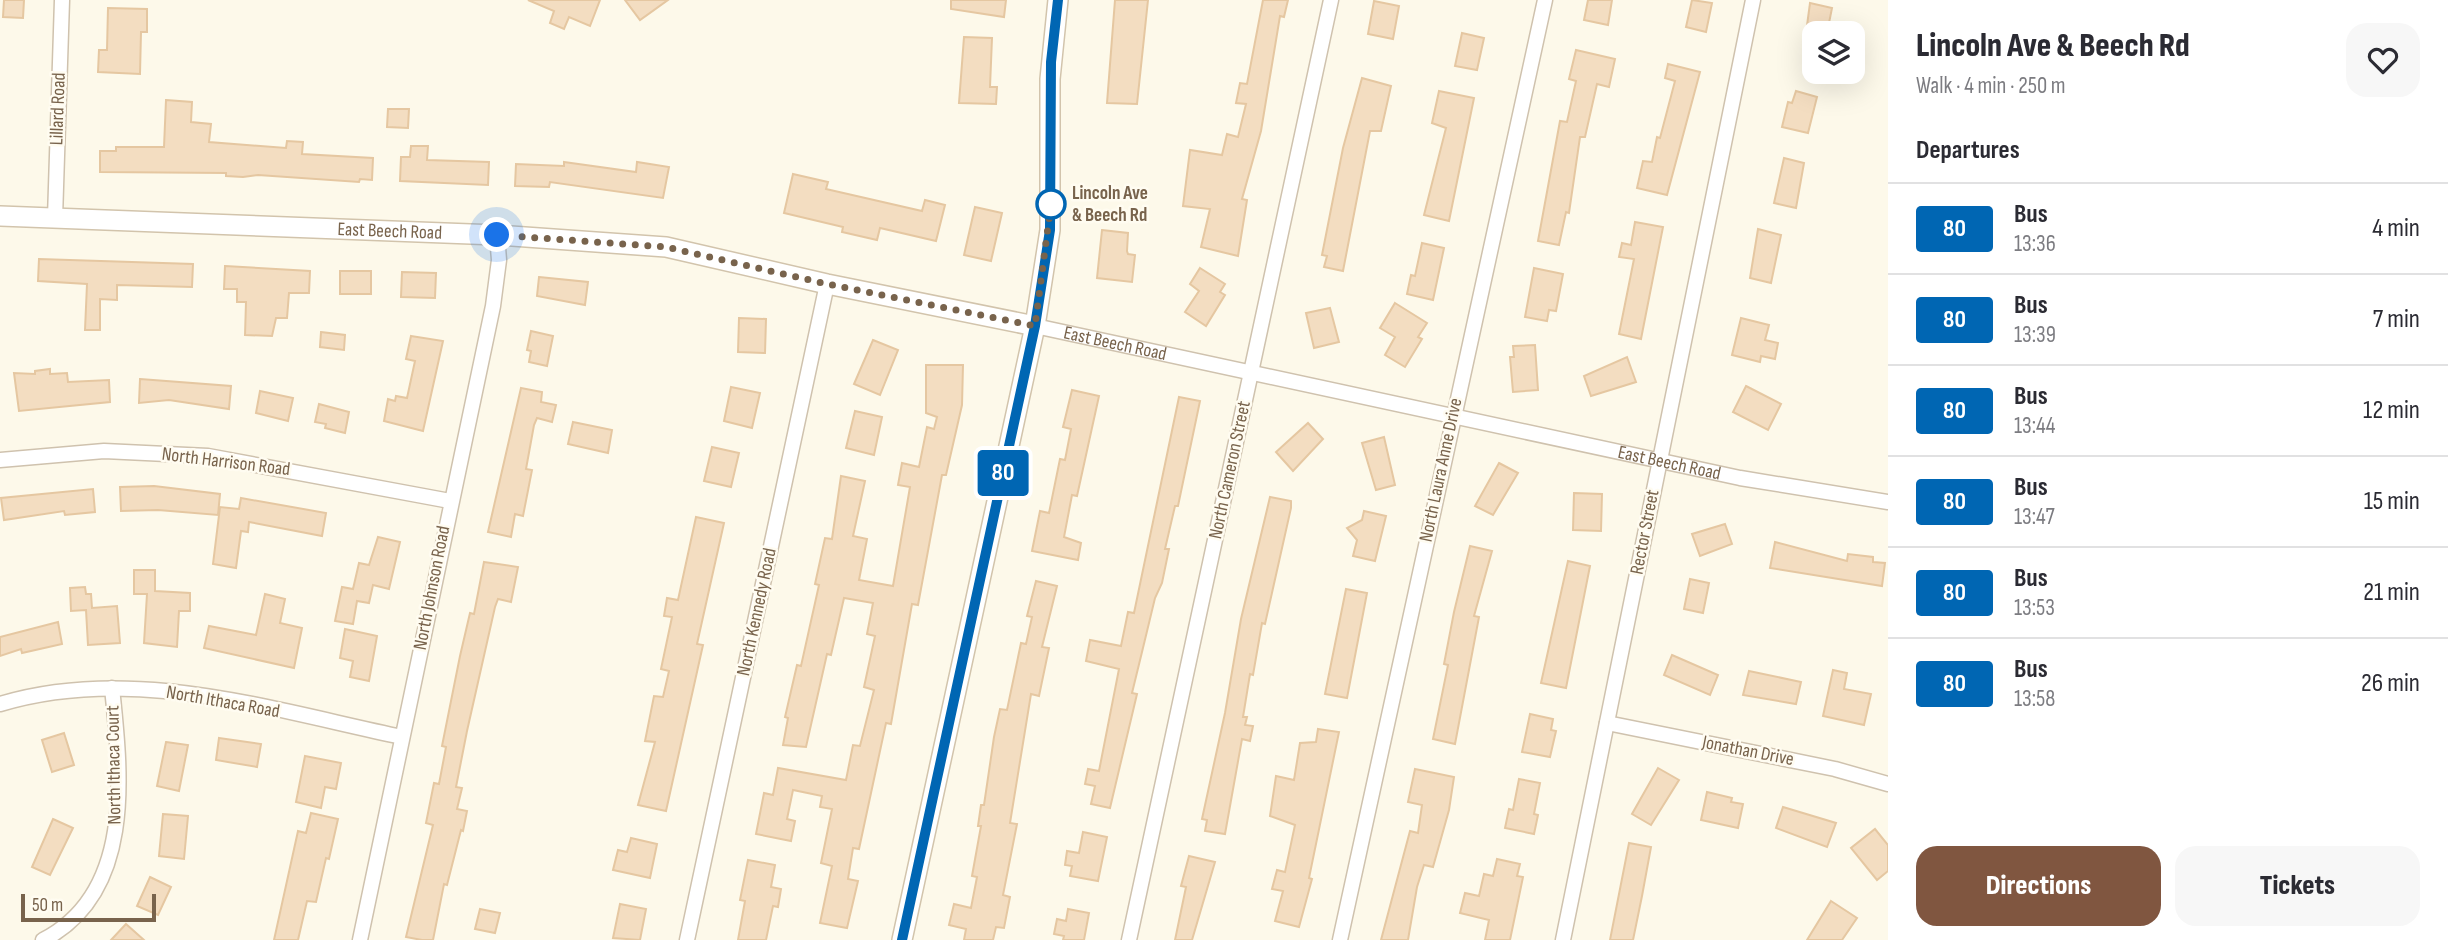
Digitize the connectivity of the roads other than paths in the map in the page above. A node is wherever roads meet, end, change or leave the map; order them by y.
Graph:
1 (62, 0) edge
2 (1058, 0) edge
3 (1331, 0) edge
4 (1545, 0) edge
5 (1753, 0) edge
6 (0, 216) edge
7 (54, 218) junction
8 (497, 235) junction
9 (827, 284) junction
10 (1035, 326) junction
11 (1251, 372) junction
12 (1453, 416) junction
13 (0, 460) edge
14 (1658, 461) junction
15 (450, 501) junction
16 (1888, 502) edge
17 (112, 688) junction
18 (0, 704) edge
19 (1607, 723) junction
20 (402, 737) junction
21 (1888, 784) edge
22 (43, 940) edge
23 (360, 940) edge
24 (687, 940) edge
25 (902, 940) edge
26 (1129, 940) edge
27 (1340, 940) edge
28 (1563, 940) edge

1 - 7 street, Lillard Road
2 - 10 street
3 - 11 street, North Cameron Street
4 - 12 street, North Laura Anne Drive
5 - 14 street, Rector Street
6 - 7 street, East Beech Road
7 - 8 street, East Beech Road
8 - 9 street, East Beech Road
8 - 15 street, North Johnson Road
9 - 10 street, East Beech Road
9 - 24 street, North Kennedy Road
10 - 11 street, East Beech Road
10 - 25 street
11 - 12 street, East Beech Road
11 - 26 street, North Cameron Street
12 - 14 street, East Beech Road
12 - 27 street, North Laura Anne Drive
13 - 15 street, North Harrison Road
14 - 16 street, East Beech Road
14 - 19 street, Rector Street
15 - 20 street, North Johnson Road
17 - 18 street, North Ithaca Road
17 - 20 street, North Ithaca Road
17 - 22 street, North Ithaca Court
19 - 21 street, Jonathan Drive
19 - 28 street, Rector Street
20 - 23 street, North Johnson Road

